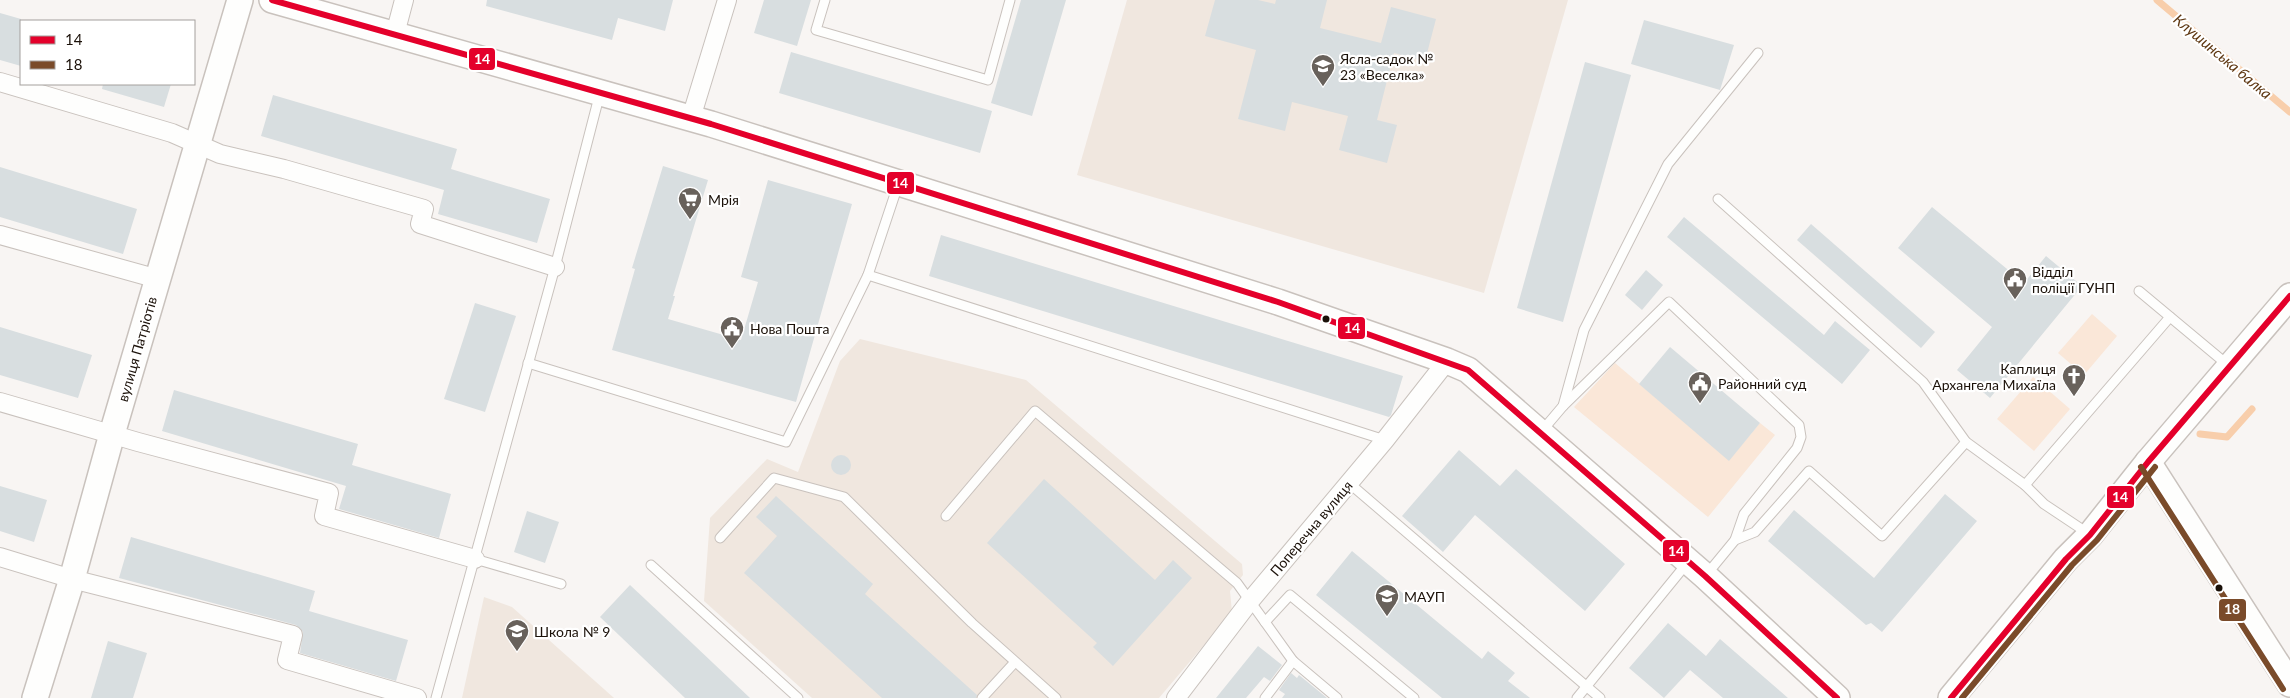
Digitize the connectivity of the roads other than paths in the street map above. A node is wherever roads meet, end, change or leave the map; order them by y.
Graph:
1 (240, 0) edge
2 (272, 0) edge
3 (404, 0) edge
4 (727, 0) edge
5 (825, 0) edge
6 (1010, 0) edge
7 (394, 34) junction
8 (1758, 53) dead end
9 (0, 82) edge
10 (600, 93) junction
11 (690, 118) junction
12 (197, 144) junction
13 (899, 182) junction
14 (1718, 199) dead end
15 (0, 236) edge
16 (555, 267) junction
17 (868, 274) junction
18 (158, 279) junction
19 (2139, 291) dead end
20 (2290, 296) edge
21 (2170, 317) junction
22 (1447, 361) junction
23 (528, 363) junction
24 (2229, 367) junction
25 (0, 402) edge
26 (1564, 406) junction
27 (112, 434) junction
28 (1540, 434) junction
29 (1385, 440) junction
30 (1966, 442) junction
31 (2148, 462) junction
32 (1349, 483) junction
33 (2026, 484) junction
34 (946, 516) dead end
35 (2090, 535) junction
36 (720, 538) dead end
37 (1735, 540) junction
38 (0, 557) edge
39 (475, 559) junction
40 (651, 565) dead end
41 (1696, 569) junction
42 (72, 579) junction
43 (561, 584) dead end
44 (1250, 601) junction
45 (1265, 622) junction
46 (1293, 661) junction
47 (1015, 662) junction
48 (2290, 684) edge
49 (1586, 686) junction
50 (1269, 697) edge
51 (35, 698) edge
52 (417, 698) edge
53 (436, 698) edge
54 (798, 698) edge
55 (982, 698) edge
56 (1056, 698) edge
57 (1176, 698) edge
58 (1337, 698) edge
59 (1414, 698) edge
60 (1577, 698) edge
61 (1600, 698) edge
62 (1837, 698) edge
63 (1951, 698) edge

1 - 12 street, вулиця Патріотів
2 - 7 street
3 - 7 street
4 - 11 street
5 - 6 lane
7 - 10 street
8 - 26 lane
9 - 12 street
10 - 11 street
10 - 16 lane
11 - 13 street
12 - 16 street
12 - 18 street, вулиця Патріотів
13 - 17 lane
13 - 22 street
14 - 30 lane
15 - 18 street
16 - 23 lane
17 - 23 lane
17 - 29 lane
18 - 27 street, вулиця Патріотів
19 - 21 lane
20 - 24 street
21 - 24 lane
21 - 33 lane
22 - 28 street
22 - 29 street, Поперечна вулиця
23 - 39 lane
24 - 31 street
25 - 27 street
26 - 28 lane
26 - 37 lane
27 - 39 street
27 - 42 street, вулиця Патріотів
28 - 41 street
29 - 32 street, Поперечна вулиця
30 - 33 lane
30 - 37 lane
31 - 35 street
31 - 48 street
32 - 44 street, Поперечна вулиця
32 - 49 lane
33 - 35 lane
34 - 44 lane
35 - 63 street
36 - 47 lane
37 - 41 lane
38 - 42 street
39 - 43 lane
39 - 53 lane
40 - 54 lane
41 - 49 lane
41 - 62 street
42 - 51 street, вулиця Патріотів
42 - 52 street
44 - 45 lane
44 - 57 street, Поперечна вулиця
45 - 46 lane
45 - 59 lane
46 - 50 lane
46 - 58 lane
47 - 55 lane
47 - 56 lane
49 - 60 lane
49 - 61 lane

